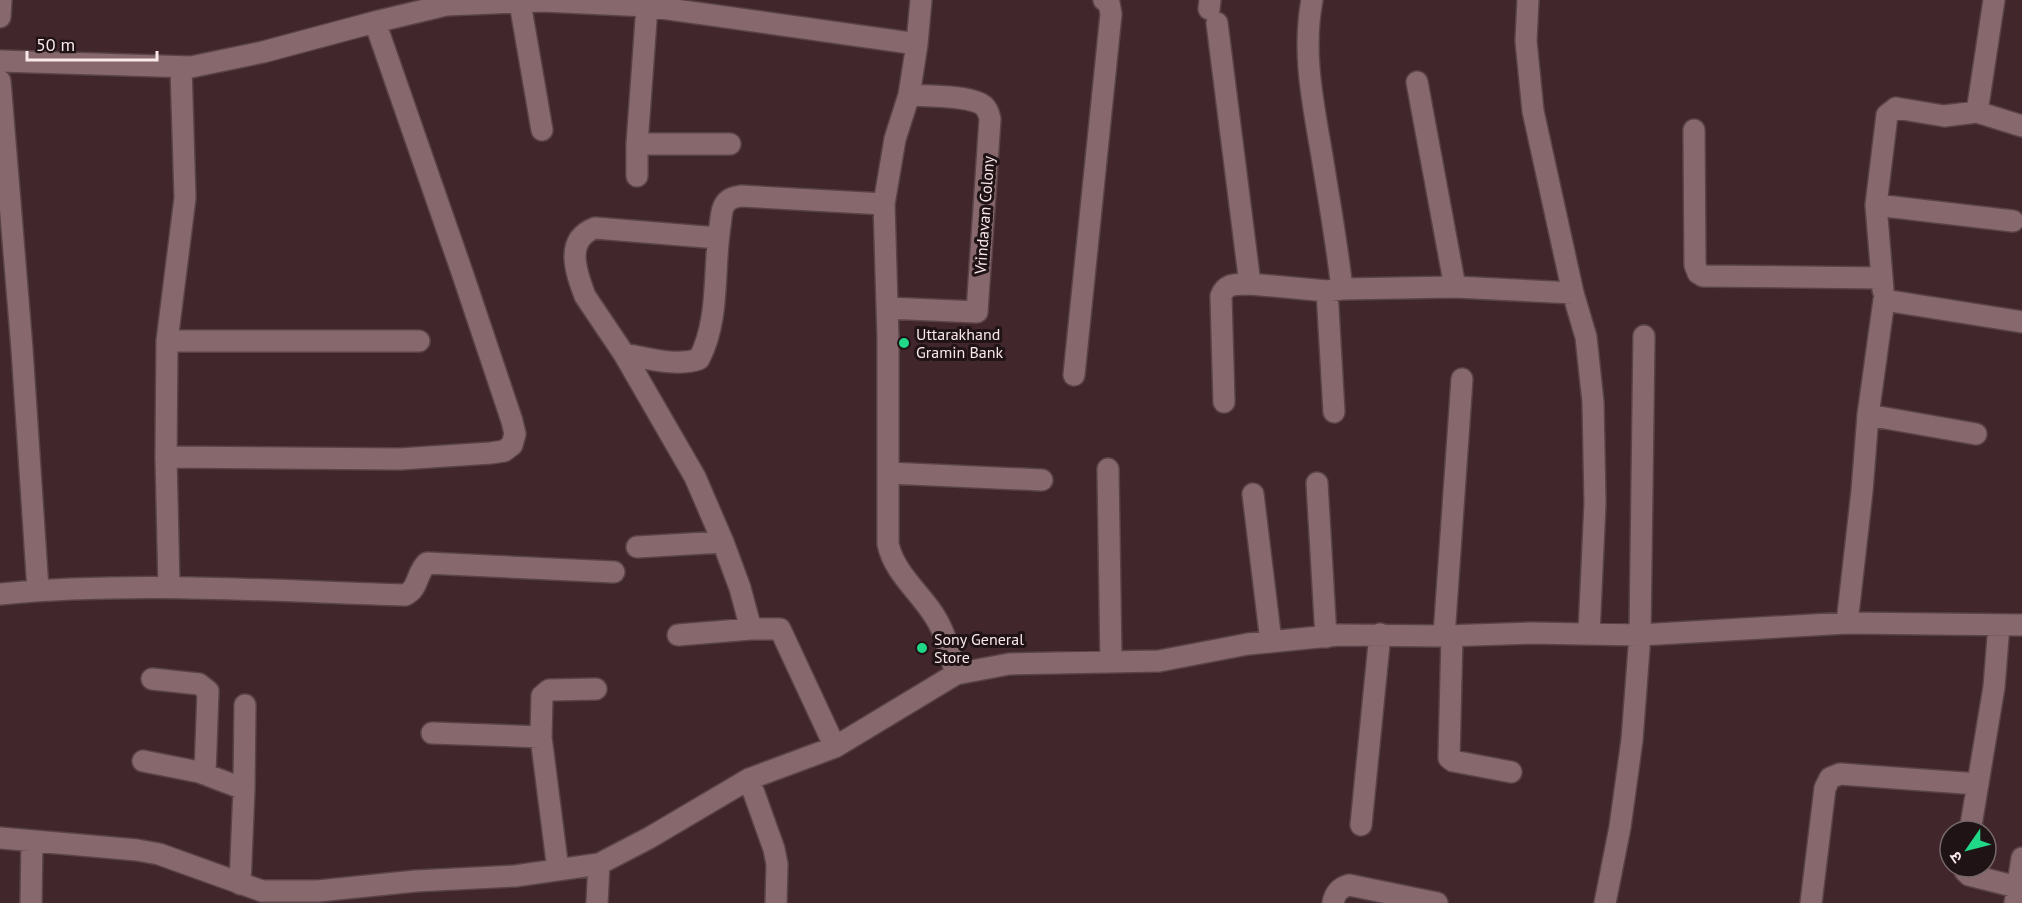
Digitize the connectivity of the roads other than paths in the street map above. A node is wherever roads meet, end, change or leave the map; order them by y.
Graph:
1 (1, 0) edge
2 (921, 0) edge
3 (1104, 0) edge
4 (1312, 0) edge
5 (1528, 0) edge
6 (1994, 0) edge
7 (543, 1) edge
8 (446, 3) edge
9 (520, 3) junction
10 (647, 6) junction
11 (1212, 11) edge
12 (0, 17) edge
13 (375, 22) junction
14 (917, 44) junction
15 (0, 61) edge
16 (181, 67) junction
17 (0, 81) edge
18 (1417, 82) dead end
19 (909, 95) junction
20 (1977, 112) junction
21 (2022, 126) edge
22 (542, 130) dead end
23 (1694, 130) dead end
24 (637, 144) junction
25 (730, 144) dead end
26 (637, 176) dead end
27 (884, 204) junction
28 (1876, 205) junction
29 (2013, 221) dead end
30 (718, 238) junction
31 (1882, 278) junction
32 (1250, 284) junction
33 (1455, 287) junction
34 (1335, 290) junction
35 (1573, 292) junction
36 (1884, 300) junction
37 (887, 308) junction
38 (2022, 322) edge
39 (1644, 336) dead end
40 (167, 341) junction
41 (419, 341) dead end
42 (624, 354) junction
43 (1074, 375) dead end
44 (1462, 379) dead end
45 (1224, 402) dead end
46 (1334, 412) dead end
47 (1868, 415) junction
48 (1976, 434) dead end
49 (166, 457) junction
50 (1108, 469) dead end
51 (889, 473) junction
52 (1042, 480) dead end
53 (1317, 483) dead end
54 (1253, 495) dead end
55 (723, 542) junction
56 (637, 547) dead end
57 (614, 572) dead end
58 (169, 587) junction
59 (38, 590) junction
60 (0, 594) edge
61 (1847, 623) junction
62 (1999, 625) junction
63 (2022, 625) edge
64 (751, 629) junction
65 (1589, 633) junction
66 (1380, 634) junction
67 (678, 635) dead end
68 (1640, 635) junction
69 (1448, 636) junction
70 (1326, 637) junction
71 (1271, 642) junction
72 (1111, 662) junction
73 (956, 674) junction
74 (152, 679) dead end
75 (596, 690) dead end
76 (245, 705) dead end
77 (432, 733) dead end
78 (541, 737) junction
79 (835, 747) junction
80 (143, 761) dead end
81 (1511, 772) dead end
82 (205, 774) junction
83 (749, 779) junction
84 (1978, 784) junction
85 (244, 789) junction
86 (1972, 819) edge
87 (1360, 825) dead end
88 (0, 838) edge
89 (32, 841) junction
90 (2022, 858) edge
91 (599, 864) junction
92 (558, 870) junction
93 (1978, 879) edge
94 (240, 884) junction
95 (2016, 895) edge
96 (317, 897) edge
97 (31, 903) edge
98 (597, 903) edge
99 (776, 903) edge
100 (1333, 903) edge
101 (1437, 903) edge
102 (1605, 903) edge
103 (1811, 903) edge

1 - 12 street
2 - 14 street
3 - 43 street
4 - 34 street
5 - 35 street
6 - 20 street
7 - 9 street
7 - 10 street
8 - 9 street
8 - 13 street
9 - 22 street
10 - 14 street
10 - 24 street
11 - 32 street
13 - 16 street
13 - 49 street
14 - 19 street
15 - 16 street
16 - 40 street
17 - 59 street
18 - 33 street
19 - 27 street
19 - 37 street, Vrindavan Colony
20 - 21 street
20 - 28 street
23 - 31 street
24 - 25 street
24 - 26 street
27 - 30 street
27 - 37 street
28 - 29 street
28 - 31 street
30 - 42 street
30 - 42 street
31 - 36 street
32 - 34 street
32 - 45 street
33 - 34 street
33 - 35 street
34 - 46 street
35 - 65 street
36 - 38 street
36 - 47 street
37 - 51 street
39 - 68 street
40 - 41 street
40 - 49 street
42 - 55 street
44 - 69 street
47 - 48 street
47 - 61 street
49 - 58 street
50 - 72 street
51 - 52 street
51 - 73 street
53 - 70 street
54 - 71 street
55 - 56 street
55 - 64 street
57 - 58 street
58 - 59 street
59 - 60 street
61 - 62 street
61 - 68 street
62 - 63 street
62 - 84 street
64 - 67 street
64 - 79 street
65 - 68 street
65 - 69 street
66 - 69 street
66 - 70 street
66 - 87 street
68 - 102 street
69 - 81 street
70 - 71 street
71 - 72 street
72 - 73 street
73 - 79 street
74 - 82 street
75 - 78 street
76 - 85 street
77 - 78 street
78 - 92 street
79 - 83 street
80 - 82 street
82 - 85 street
83 - 91 street
83 - 99 street
84 - 86 street
84 - 103 street
85 - 94 street
88 - 89 street
89 - 94 street
89 - 97 street
90 - 95 street
91 - 92 street
91 - 98 street
92 - 96 street
93 - 95 street
94 - 96 street
100 - 101 street

